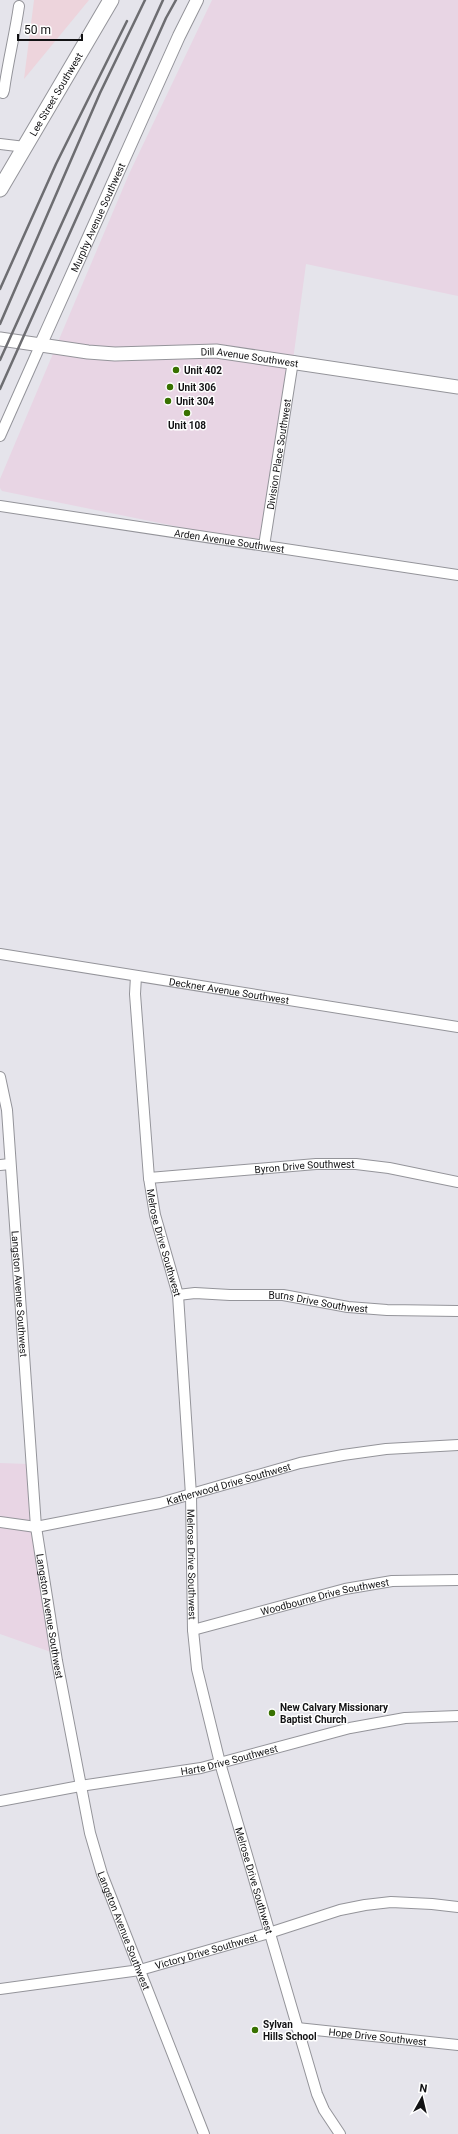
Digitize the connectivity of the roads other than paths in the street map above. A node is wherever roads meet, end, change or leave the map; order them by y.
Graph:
1 (111, 0) edge
2 (197, 0) edge
3 (19, 6) dead end
4 (0, 92) edge
5 (0, 144) edge
6 (25, 147) junction
7 (0, 189) edge
8 (0, 339) edge
9 (40, 346) junction
10 (292, 361) junction
11 (458, 386) edge
12 (0, 436) edge
13 (0, 506) edge
14 (264, 546) junction
15 (458, 575) edge
16 (0, 954) edge
17 (136, 976) junction
18 (458, 1027) edge
19 (0, 1077) edge
20 (10, 1164) junction
21 (0, 1165) edge
22 (149, 1178) junction
23 (458, 1182) edge
24 (178, 1295) junction
25 (458, 1311) edge
26 (458, 1445) edge
27 (191, 1495) junction
28 (0, 1522) edge
29 (36, 1526) junction
30 (458, 1580) edge
31 (193, 1630) junction
32 (458, 1716) edge
33 (220, 1763) junction
34 (80, 1786) junction
35 (0, 1801) edge
36 (458, 1907) edge
37 (269, 1933) junction
38 (140, 1970) junction
39 (0, 1989) edge
40 (297, 2028) junction
41 (458, 2045) edge
42 (204, 2134) edge
43 (340, 2134) edge

1 - 6 main road, Lee Street Southwest
2 - 9 street, Murphy Avenue Southwest
3 - 4 street
5 - 6 street
6 - 7 main road, Lee Street Southwest
8 - 9 main road, Dill Avenue Southwest
9 - 10 main road, Dill Avenue Southwest
9 - 12 street, Murphy Avenue Southwest
10 - 11 main road, Dill Avenue Southwest
10 - 14 street, Division Place Southwest
13 - 14 street, Arden Avenue Southwest
14 - 15 street, Arden Avenue Southwest
16 - 17 street, Deckner Avenue Southwest
17 - 18 street, Deckner Avenue Southwest
17 - 22 street, Melrose Drive Southwest
19 - 20 street, Langston Avenue Southwest
20 - 21 street
20 - 29 street, Langston Avenue Southwest
22 - 23 street, Byron Drive Southwest
22 - 24 street, Melrose Drive Southwest
24 - 25 street, Burns Drive Southwest
24 - 27 street, Melrose Drive Southwest
26 - 27 street, Katherwood Drive Southwest
27 - 29 street, Katherwood Drive Southwest
27 - 31 street, Melrose Drive Southwest
28 - 29 street, Katherwood Drive Southwest
29 - 34 street, Langston Avenue Southwest
30 - 31 street, Woodbourne Drive Southwest
31 - 33 street, Melrose Drive Southwest
32 - 33 street, Harte Drive Southwest
33 - 34 street, Harte Drive Southwest
33 - 37 street, Melrose Drive Southwest
34 - 35 street, Harte Drive Southwest
34 - 38 street, Langston Avenue Southwest
36 - 37 street, Victory Drive Southwest
37 - 38 street, Victory Drive Southwest
37 - 40 street, Melrose Drive Southwest
38 - 39 street, Victory Drive Southwest
38 - 42 street, Langston Avenue Southwest
40 - 41 street, Hope Drive Southwest
40 - 43 street, Melrose Drive Southwest

